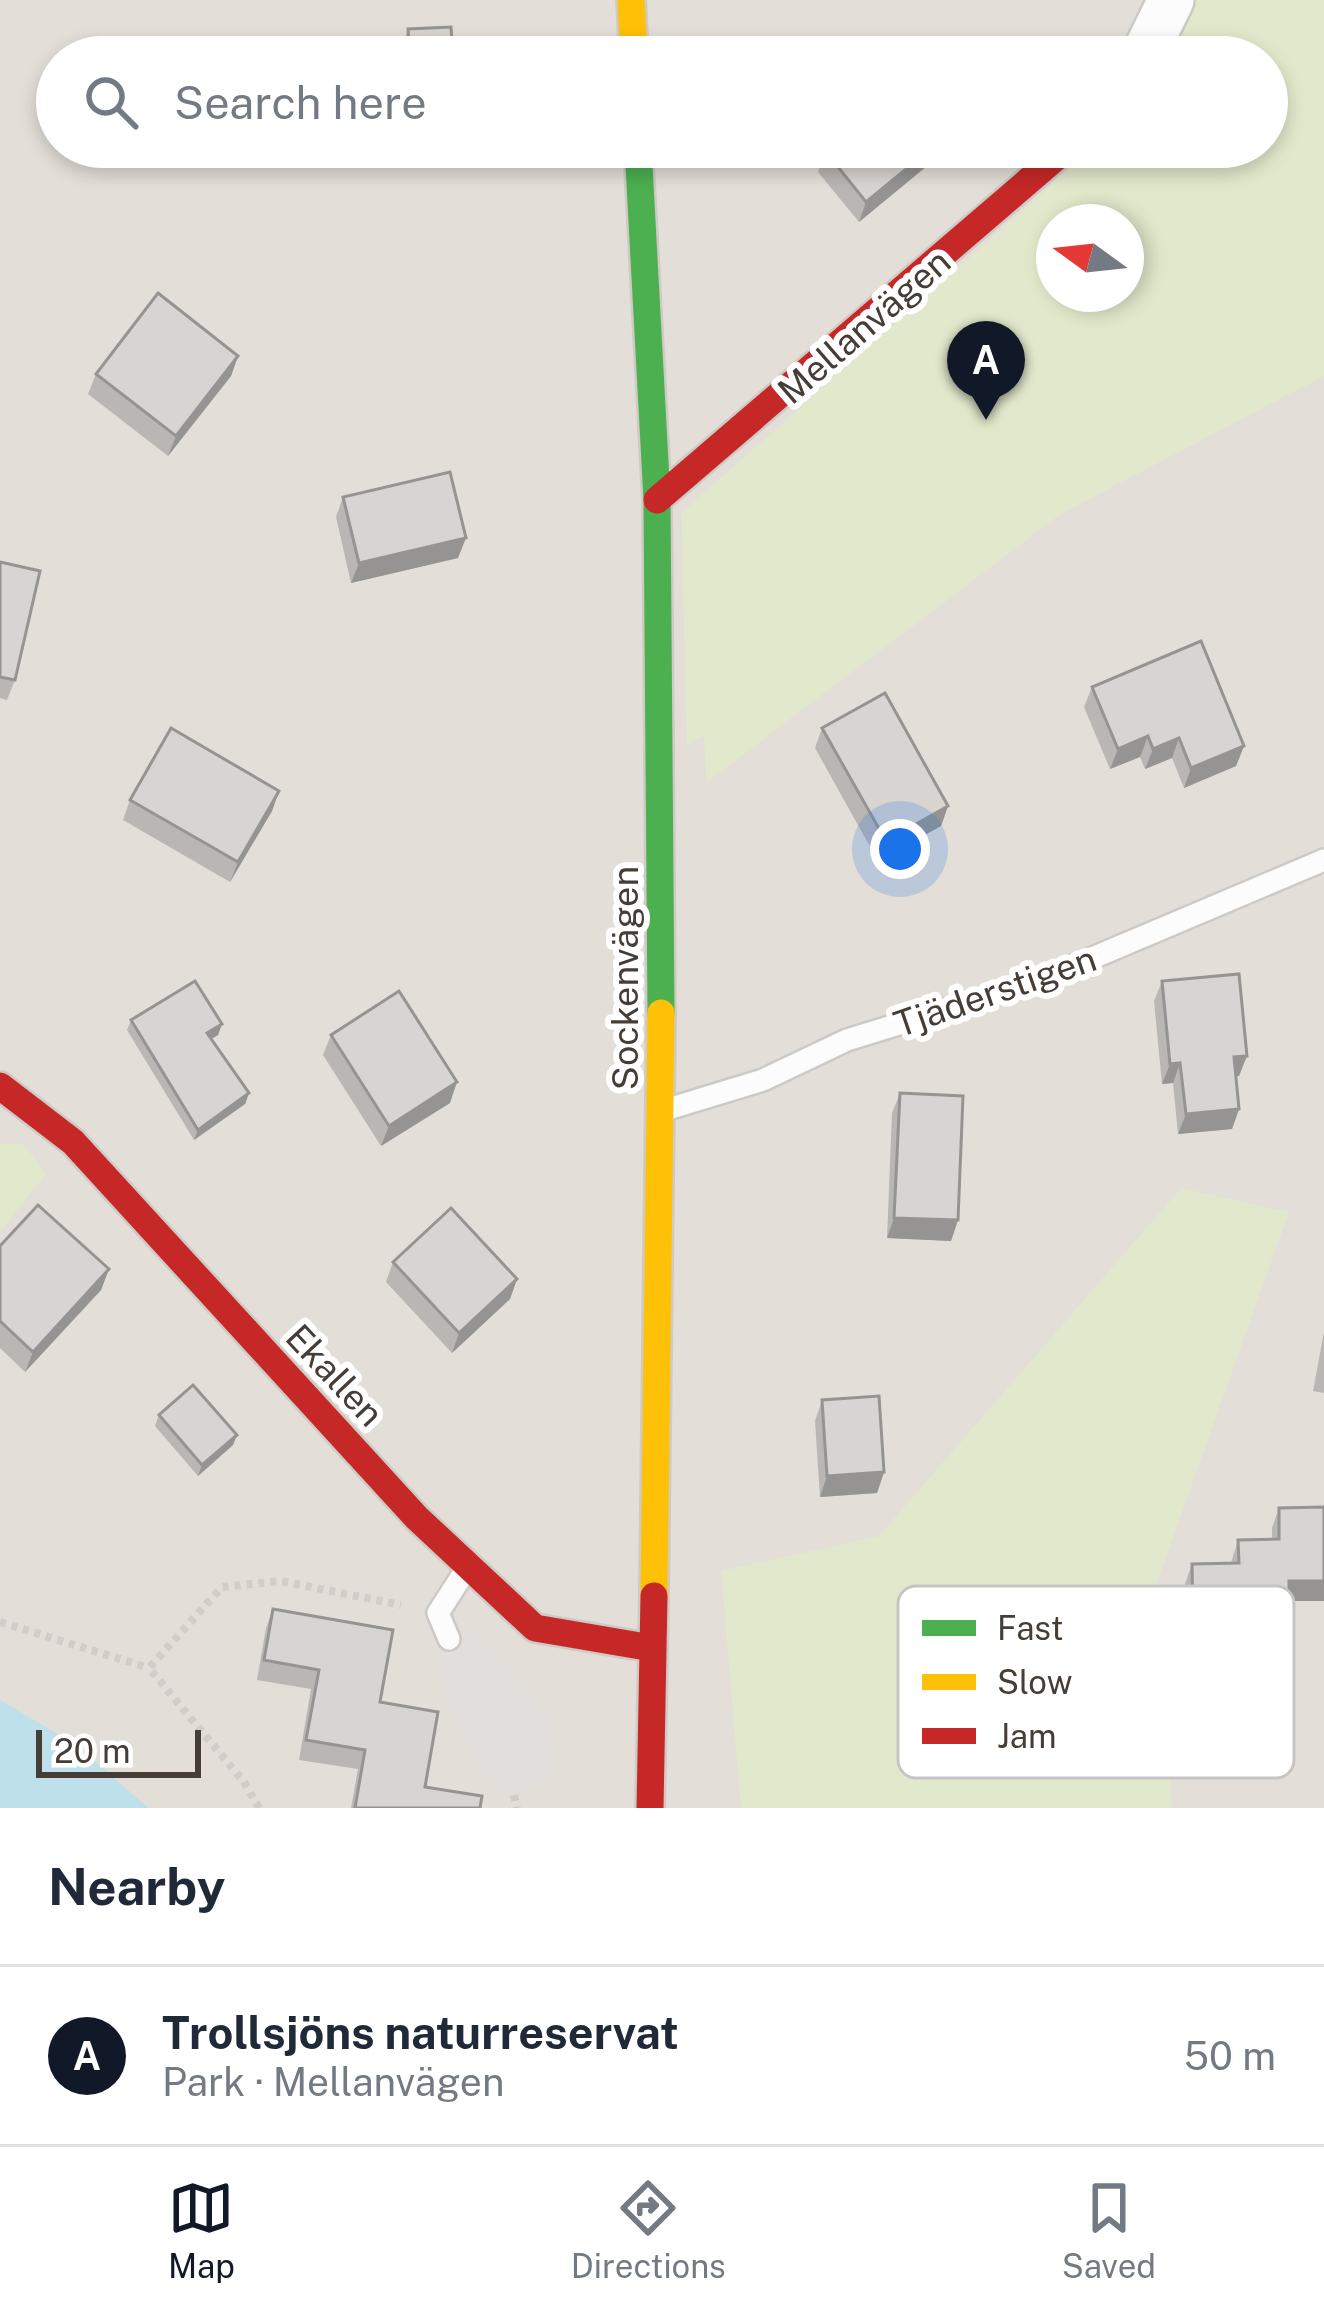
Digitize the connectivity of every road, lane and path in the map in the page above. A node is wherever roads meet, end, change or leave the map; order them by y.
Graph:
1 (631, 0) edge
2 (1171, 0) edge
3 (633, 36) edge
4 (1153, 36) edge
5 (639, 168) edge
6 (1044, 168) edge
7 (657, 500) junction
8 (1324, 860) edge
9 (0, 1086) edge
10 (662, 1111) junction
11 (469, 1566) junction
12 (438, 1613) junction
13 (0, 1622) edge
14 (449, 1639) dead end
15 (652, 1648) junction
16 (148, 1668) junction
17 (514, 1796) dead end
18 (259, 1808) edge
19 (517, 1808) edge
20 (650, 1808) edge

1 - 3 street
2 - 4 street
5 - 7 street, Sockenvägen
6 - 7 street, Mellanvägen
7 - 10 street, Sockenvägen
8 - 10 lane, Tjäderstigen
9 - 11 street, Ekallen
10 - 15 street, Sockenvägen
11 - 12 lane
11 - 15 street, Ekallen
12 - 14 lane
12 - 16 path
13 - 16 path
15 - 20 street, Sockenvägen
16 - 18 path
17 - 19 path

